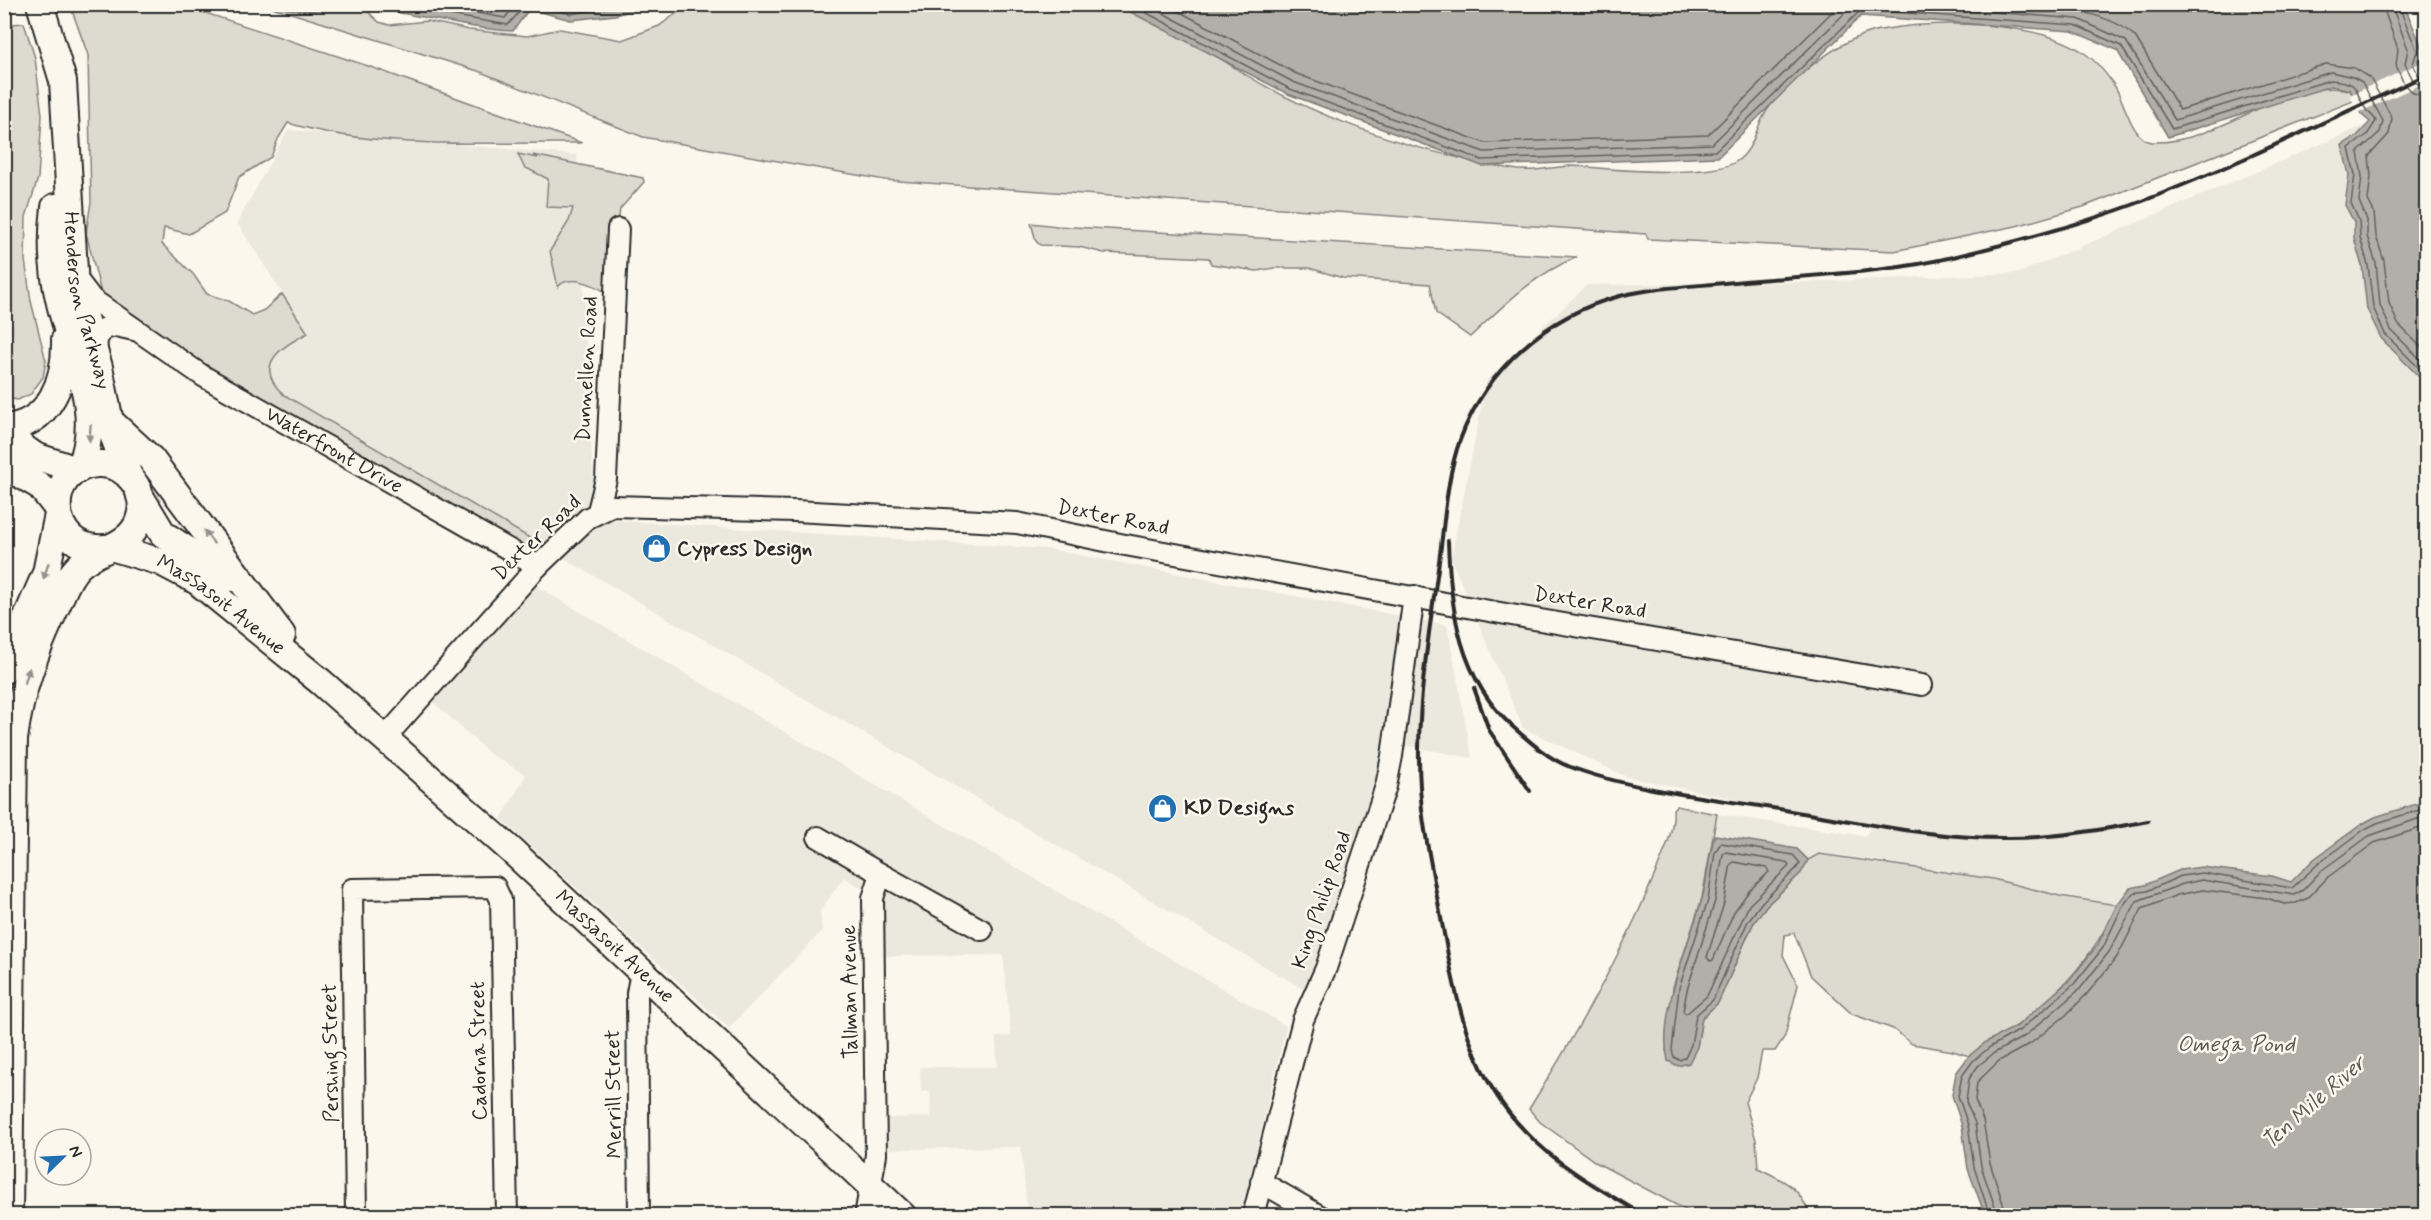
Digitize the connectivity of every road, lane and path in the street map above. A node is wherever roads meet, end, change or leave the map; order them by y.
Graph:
1 (40, 4) edge
2 (66, 120) junction
3 (618, 229) dead end
4 (73, 272) junction
5 (63, 315) junction
6 (134, 330) junction
7 (96, 357) junction
8 (110, 421) junction
9 (4, 428) edge
10 (4, 434) edge
11 (4, 465) edge
12 (79, 469) junction
13 (135, 486) junction
14 (57, 511) junction
15 (598, 511) junction
16 (108, 548) junction
17 (538, 566) junction
18 (1414, 596) junction
19 (282, 635) junction
20 (4, 670) edge
21 (321, 682) junction
22 (1922, 685) dead end
23 (384, 740) junction
24 (818, 837) dead end
25 (881, 874) junction
26 (352, 890) joint
27 (982, 930) dead end
28 (640, 972) junction
29 (1261, 1182) junction
30 (869, 1184) junction
31 (9, 1215) edge
32 (356, 1215) edge
33 (507, 1215) edge
34 (639, 1215) edge
35 (865, 1215) edge
36 (903, 1215) edge
37 (1253, 1215) edge
38 (1320, 1215) edge

1 - 2 main road, Henderson Parkway
2 - 4 main road, Henderson Parkway
2 - 5 main road, Henderson Parkway
3 - 15 street, Dunnellen Road
4 - 6 street, Waterfront Drive
4 - 7 main road, Henderson Parkway
5 - 9 main road
5 -> 12 main road, Henderson Parkway
6 - 7 street
6 - 17 street, Waterfront Drive
7 - 8 main road, Henderson Parkway
8 - 13 main road, Henderson Parkway
19 -> 8 main road
10 - 12 main road
11 - 14 main road
12 - 13 main road
12 - 14 main road, Henderson Parkway
13 - 16 main road, Henderson Parkway
13 - 19 main road, Massasoit Avenue
14 - 16 main road
14 -> 20 main road, Henderson Parkway
15 - 17 street, Dexter Road
15 - 18 street, Dexter Road
16 - 21 main road, Massasoit Avenue
31 -> 16 main road, Henderson Parkway
17 - 23 street, Dexter Road
18 - 22 street, Dexter Road
18 - 29 street, King Philip Road
19 - 21 main road, Massasoit Avenue
21 - 23 main road, Massasoit Avenue
23 - 28 main road, Massasoit Avenue
24 - 25 street
25 - 27 street
25 - 30 street, Tallman Avenue
26 - 32 street, Pershing Street
26 - 33 street, Cadorna Street
28 - 30 main road, Massasoit Avenue
28 - 34 street, Merrill Street
29 - 37 street, King Philip Road
29 - 38 street
30 - 35 street, Tallman Avenue
30 - 36 main road, Massasoit Avenue

